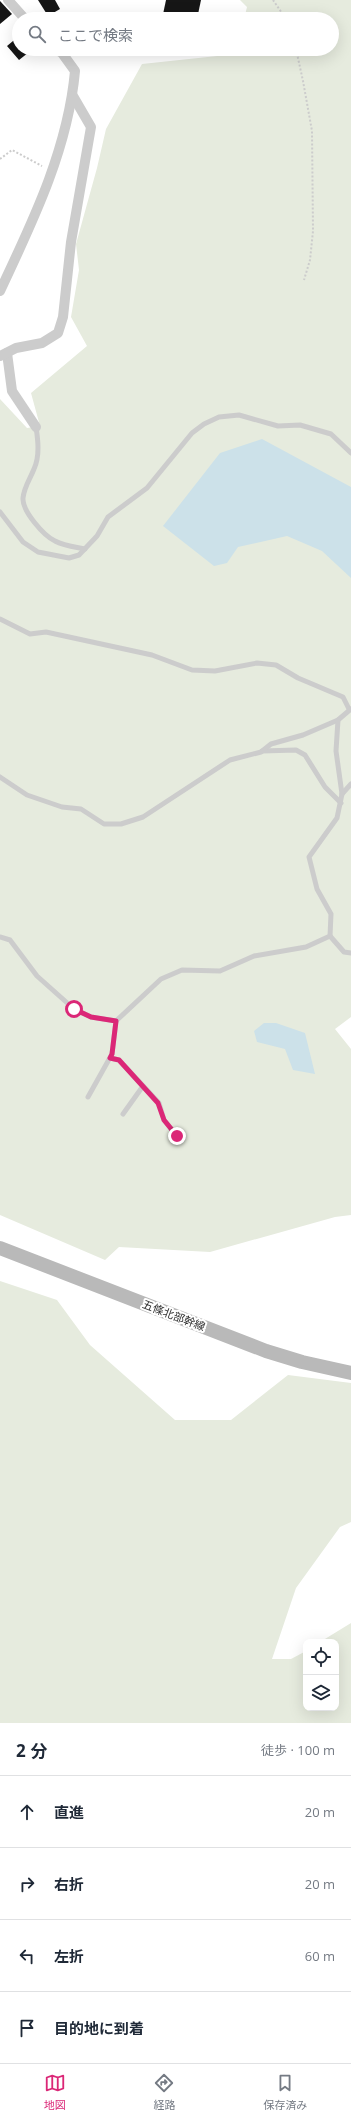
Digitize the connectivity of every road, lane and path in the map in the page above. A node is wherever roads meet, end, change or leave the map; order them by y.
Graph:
1 (8, 0) edge
2 (273, 0) edge
3 (19, 12) edge
4 (281, 12) edge
5 (65, 56) edge
6 (298, 56) edge
7 (73, 96) junction
8 (0, 159) edge
9 (53, 169) junction
10 (304, 280) dead end
11 (0, 291) edge
12 (3, 354) edge
13 (36, 427) joint
14 (351, 453) edge
15 (0, 512) edge
16 (85, 550) junction
17 (0, 619) edge
18 (350, 709) edge
19 (338, 720) junction
20 (261, 752) junction
21 (0, 777) edge
22 (351, 784) edge
23 (342, 794) junction
24 (341, 802) junction
25 (330, 936) junction
26 (0, 937) edge
27 (351, 953) edge
28 (116, 1021) junction
29 (110, 1058) junction
30 (143, 1086) junction
31 (88, 1097) dead end
32 (123, 1114) dead end
33 (177, 1136) dead end
34 (0, 1248) edge
35 (351, 1373) edge

1 - 3 street
2 - 4 path
5 - 7 street
6 - 10 path
7 - 9 street
7 - 12 street
8 - 9 path
9 - 11 street
12 - 13 street
13 - 16 lane
14 - 16 lane
15 - 16 lane
17 - 18 lane
18 - 19 lane
19 - 20 lane
19 - 23 lane
20 - 21 lane
20 - 24 lane
22 - 23 lane
23 - 24 lane
24 - 25 lane
25 - 27 lane
25 - 28 lane
26 - 28 lane
28 - 29 lane
29 - 30 lane
29 - 31 lane
30 - 32 lane
30 - 33 lane
34 - 35 street, 五條北部幹線

